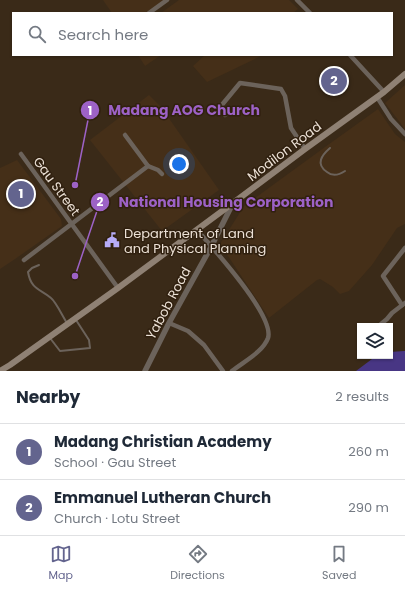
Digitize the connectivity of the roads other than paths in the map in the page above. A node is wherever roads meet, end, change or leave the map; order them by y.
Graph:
1 (167, 0) edge
2 (297, 0) edge
3 (150, 12) edge
4 (309, 12) edge
5 (351, 56) edge
6 (405, 74) edge
7 (384, 92) junction
8 (377, 97) junction
9 (226, 114) dead end
10 (405, 134) edge
11 (125, 135) dead end
12 (330, 148) dead end
13 (304, 149) junction
14 (20, 154) dead end
15 (148, 166) junction
16 (345, 171) dead end
17 (162, 174) dead end
18 (233, 204) junction
19 (71, 224) junction
20 (197, 230) junction
21 (211, 247) junction
22 (405, 248) edge
23 (24, 260) dead end
24 (39, 265) dead end
25 (118, 288) junction
26 (404, 304) edge
27 (75, 319) junction
28 (169, 323) junction
29 (382, 323) edge
30 (67, 324) junction
31 (49, 337) junction
32 (0, 371) edge
33 (145, 371) edge
34 (223, 371) edge
35 (232, 371) edge

1 - 3 street
2 - 4 street
5 - 7 street
6 - 7 main road, Modilon Road
7 - 8 main road, Modilon Road
8 - 10 street
8 - 13 main road, Modilon Road
9 - 13 street
11 - 15 street
12 - 16 lane
13 - 18 main road, Modilon Road
14 - 19 street, Gau Street
15 - 17 street
15 - 19 street
18 - 20 main road, Modilon Road
18 - 21 street, Yabob Road
19 - 23 street
19 - 25 street, Gau Street
20 - 21 street
20 - 25 main road, Modilon Road
21 - 28 street, Yabob Road
21 - 35 street
22 - 26 street
24 - 30 lane
25 - 27 main road, Modilon Road
26 - 29 street
27 - 30 main road, Modilon Road
27 - 31 lane
28 - 33 street, Yabob Road
28 - 34 street
30 - 31 main road, Modilon Road
31 - 32 main road, Modilon Road

